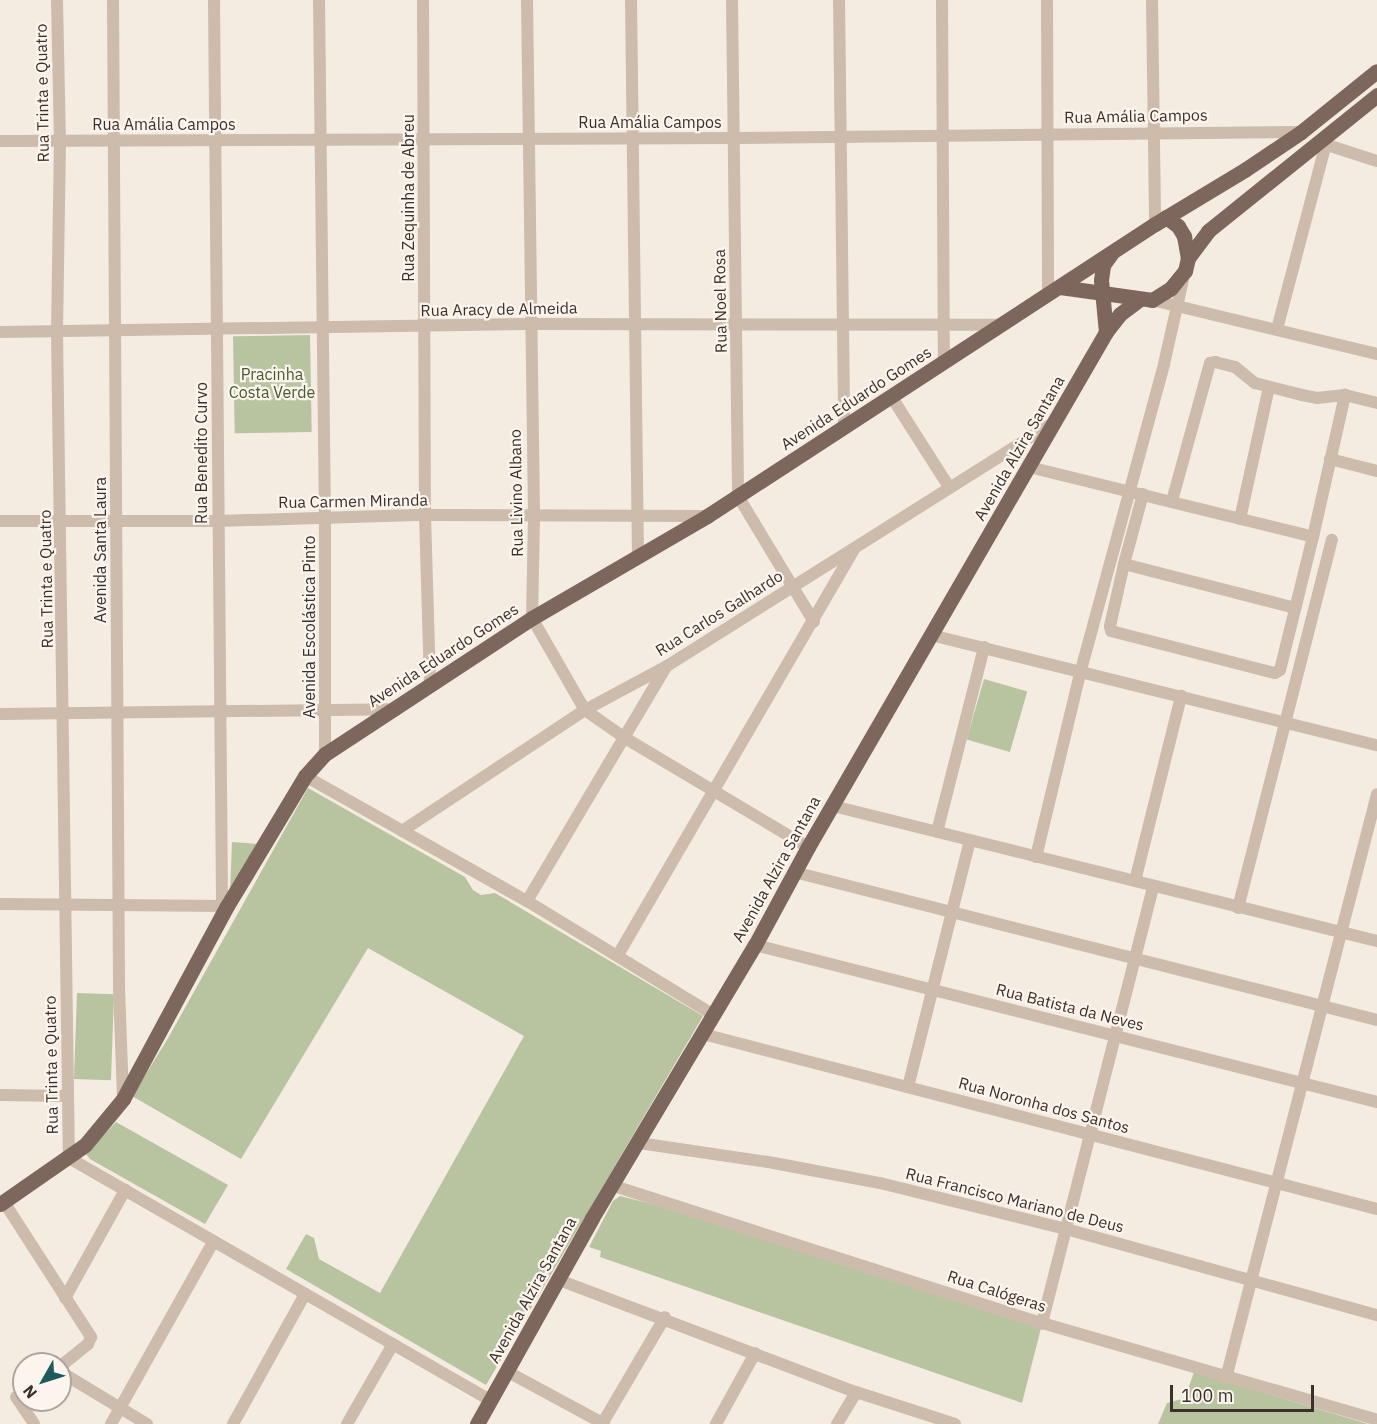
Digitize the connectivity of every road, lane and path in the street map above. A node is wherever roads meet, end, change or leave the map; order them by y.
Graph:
1 (57, 0) edge
2 (112, 0) edge
3 (214, 0) edge
4 (319, 0) edge
5 (423, 0) edge
6 (527, 0) edge
7 (631, 0) edge
8 (732, 0) edge
9 (839, 0) edge
10 (942, 0) edge
11 (1047, 0) edge
12 (1152, 0) edge
13 (1377, 71) edge
14 (1377, 95) edge
15 (1153, 132) junction
16 (1301, 132) junction
17 (943, 134) junction
18 (1047, 134) junction
19 (841, 135) junction
20 (734, 138) junction
21 (527, 139) junction
22 (633, 139) junction
23 (218, 140) junction
24 (321, 140) junction
25 (425, 140) junction
26 (0, 141) edge
27 (60, 141) junction
28 (114, 141) junction
29 (1321, 144) junction
30 (1377, 161) edge
31 (1161, 221) junction
32 (1111, 253) junction
33 (1186, 264) junction
34 (1054, 290) junction
35 (1103, 293) junction
36 (1146, 299) junction
37 (1178, 306) junction
38 (737, 323) junction
39 (530, 324) junction
40 (633, 325) junction
41 (999, 325) junction
42 (944, 326) junction
43 (424, 327) junction
44 (842, 327) junction
45 (321, 328) junction
46 (1277, 329) junction
47 (217, 331) junction
48 (0, 332) edge
49 (116, 332) junction
50 (1106, 332) junction
51 (57, 333) junction
52 (1377, 354) edge
53 (944, 361) junction
54 (1269, 387) junction
55 (891, 396) junction
56 (1345, 396) junction
57 (1377, 403) edge
58 (1053, 423) junction
59 (844, 427) junction
60 (1330, 459) junction
61 (1029, 467) junction
62 (1377, 471) edge
63 (949, 488) junction
64 (1128, 489) junction
65 (1143, 494) junction
66 (738, 496) junction
67 (1172, 501) junction
68 (425, 515) junction
69 (707, 516) junction
70 (325, 517) junction
71 (534, 517) junction
72 (638, 518) junction
73 (1240, 519) junction
74 (218, 520) junction
75 (0, 521) edge
76 (62, 521) junction
77 (116, 522) junction
78 (1313, 537) junction
79 (1332, 540) dead end
80 (856, 546) junction
81 (638, 557) junction
82 (1124, 564) junction
83 (792, 586) junction
84 (1295, 608) junction
85 (532, 618) junction
86 (814, 622) junction
87 (931, 635) junction
88 (984, 647) junction
89 (667, 666) junction
90 (1081, 670) junction
91 (430, 684) junction
92 (1181, 696) junction
93 (326, 709) junction
94 (392, 709) junction
95 (220, 710) junction
96 (585, 710) junction
97 (64, 713) junction
98 (117, 713) junction
99 (0, 714) edge
100 (1287, 721) junction
101 (625, 738) junction
102 (1377, 745) edge
103 (325, 754) junction
104 (305, 776) junction
105 (716, 791) junction
106 (1377, 794) edge
107 (833, 806) junction
108 (402, 831) junction
109 (937, 832) junction
110 (970, 841) junction
111 (808, 847) junction
112 (1036, 857) junction
113 (794, 872) junction
114 (1134, 881) junction
115 (1153, 886) junction
116 (527, 901) junction
117 (0, 904) edge
118 (66, 905) junction
119 (120, 905) junction
120 (225, 906) junction
121 (1238, 908) junction
122 (952, 913) junction
123 (1341, 933) junction
124 (1377, 941) edge
125 (755, 945) junction
126 (618, 955) junction
127 (1134, 959) junction
128 (933, 989) junction
129 (1322, 1005) junction
130 (714, 1015) junction
131 (1377, 1020) edge
132 (703, 1034) junction
133 (1115, 1035) junction
134 (1302, 1083) junction
135 (908, 1087) junction
136 (0, 1095) edge
137 (66, 1095) junction
138 (123, 1099) junction
139 (1377, 1102) edge
140 (1090, 1134) junction
141 (639, 1143) junction
142 (69, 1158) junction
143 (1276, 1183) junction
144 (610, 1185) junction
145 (125, 1190) junction
146 (2, 1203) edge
147 (1377, 1209) edge
148 (1066, 1229) junction
149 (213, 1242) junction
150 (559, 1280) junction
151 (1251, 1280) junction
152 (305, 1294) junction
153 (65, 1298) junction
154 (1377, 1315) edge
155 (665, 1317) junction
156 (1042, 1323) junction
157 (393, 1344) junction
158 (755, 1353) junction
159 (508, 1372) junction
160 (1226, 1378) junction
161 (856, 1392) junction
162 (491, 1401) junction
163 (120, 1409) junction
164 (1377, 1420) edge
165 (952, 1423) edge
166 (111, 1424) edge
167 (147, 1424) edge
168 (233, 1424) edge
169 (347, 1424) edge
170 (477, 1424) edge
171 (603, 1424) edge
172 (716, 1424) edge
173 (837, 1424) edge

1 - 27 street, Rua Trinta e Quatro
2 - 28 street, Avenida Santa Laura
3 - 23 street, Rua Benedito Curvo
4 - 24 street, Avenida Escolástica Pinto
5 - 25 street, Rua Zequinha de Abreu
6 - 21 street, Rua Livino Albano
7 - 22 street
8 - 20 street, Rua Noel Rosa
9 - 19 street
10 - 17 street
11 - 18 street
12 - 15 street
13 - 16 main road
14 - 29 main road
15 - 16 street, Rua Amália Campos
15 - 18 street, Rua Amália Campos
15 - 31 street
16 - 31 main road
17 - 18 street, Rua Amália Campos
17 - 19 street, Rua Amália Campos
17 - 42 street
18 - 34 street
19 - 20 street, Rua Amália Campos
19 - 44 street
20 - 22 street, Rua Amália Campos
20 - 38 street, Rua Noel Rosa
21 - 22 street, Rua Amália Campos
21 - 25 street, Rua Amália Campos
21 - 39 street, Rua Livino Albano
22 - 40 street
23 - 24 street, Rua Amália Campos
23 - 28 street, Rua Amália Campos
23 - 47 street, Rua Benedito Curvo
24 - 25 street, Rua Amália Campos
24 - 45 street, Avenida Escolástica Pinto
25 - 43 street, Rua Zequinha de Abreu
26 - 27 street, Rua Amália Campos
27 - 28 street, Rua Amália Campos
27 - 51 street, Rua Trinta e Quatro
28 - 49 street, Avenida Santa Laura
29 - 30 street
29 - 33 main road
29 - 46 street
31 - 32 main road
31 - 33 main road
32 - 34 main road, Avenida Eduardo Gomes
32 - 35 main road
33 - 36 main road
33 - 37 street
34 - 35 main road
34 - 41 main road, Avenida Eduardo Gomes
35 - 36 main road
35 - 50 main road
36 - 37 street
36 - 50 main road, Avenida Alzira Santana
37 - 46 street
37 - 64 street
38 - 40 street, Rua Aracy de Almeida
38 - 44 street, Rua Aracy de Almeida
38 - 66 street, Rua Noel Rosa
39 - 40 street, Rua Aracy de Almeida
39 - 43 street, Rua Aracy de Almeida
39 - 71 street, Rua Livino Albano
40 - 72 street
41 - 42 street, Rua Aracy de Almeida
41 - 53 main road, Avenida Eduardo Gomes
42 - 44 street, Rua Aracy de Almeida
42 - 53 street
43 - 45 street, Rua Aracy de Almeida
43 - 68 street, Rua Zequinha de Abreu
44 - 59 street
45 - 47 street, Rua Aracy de Almeida
45 - 70 street, Avenida Escolástica Pinto
46 - 52 street
47 - 49 street, Rua Aracy de Almeida
47 - 74 street, Rua Benedito Curvo
48 - 51 street, Rua Aracy de Almeida
49 - 51 street, Rua Aracy de Almeida
49 - 77 street, Avenida Santa Laura
50 - 58 main road, Avenida Alzira Santana
51 - 76 street, Rua Trinta e Quatro
53 - 55 main road, Avenida Eduardo Gomes
54 - 56 street
54 - 67 street
54 - 73 street
55 - 59 main road, Avenida Eduardo Gomes
55 - 63 street
56 - 57 street
56 - 60 street
58 - 61 main road, Avenida Alzira Santana
58 - 63 street, Rua Carlos Galhardo
59 - 66 main road, Avenida Eduardo Gomes
60 - 62 street
60 - 78 street
61 - 64 street
61 - 87 main road, Avenida Alzira Santana
63 - 80 street, Rua Carlos Galhardo
64 - 65 street
64 - 90 street
65 - 67 street
65 - 82 street
66 - 69 main road, Avenida Eduardo Gomes
66 - 83 street
67 - 73 street
68 - 70 street, Rua Carmen Miranda
68 - 71 street, Rua Carmen Miranda
68 - 91 street, Rua Zequinha de Abreu
69 - 72 street, Rua Carmen Miranda
69 - 81 main road, Avenida Eduardo Gomes
70 - 74 street, Rua Carmen Miranda
70 - 93 street, Avenida Escolástica Pinto
71 - 72 street, Rua Carmen Miranda
71 - 85 street, Rua Livino Albano
72 - 81 street
73 - 78 street
74 - 77 street, Rua Carmen Miranda
74 - 95 street, Rua Benedito Curvo
75 - 76 street, Rua Carmen Miranda
76 - 77 street, Rua Carmen Miranda
76 - 97 street, Rua Trinta e Quatro
77 - 98 street, Avenida Santa Laura
78 - 84 street
79 - 100 street
80 - 83 street, Rua Carlos Galhardo
80 - 86 street
81 - 85 main road, Avenida Eduardo Gomes
82 - 84 street
82 - 84 street
83 - 86 street
83 - 89 street, Rua Carlos Galhardo
85 - 91 main road, Avenida Eduardo Gomes
85 - 96 street
86 - 105 street
87 - 88 street
87 - 107 main road, Avenida Alzira Santana
88 - 90 street
88 - 109 street
89 - 96 street, Rua Carlos Galhardo
89 - 101 street
90 - 92 street
90 - 112 street
91 - 94 main road, Avenida Eduardo Gomes
92 - 100 street
92 - 114 street
93 - 94 street
93 - 95 street
93 - 103 street, Avenida Escolástica Pinto
94 - 103 main road, Avenida Eduardo Gomes
95 - 98 street
95 - 120 street, Rua Benedito Curvo
96 - 101 street
96 - 108 street, Rua Carlos Galhardo
97 - 98 street
97 - 99 street
97 - 118 street, Rua Trinta e Quatro
98 - 119 street, Avenida Santa Laura
100 - 102 street
100 - 121 street
101 - 105 street
101 - 116 street
103 - 104 main road, Avenida Eduardo Gomes
104 - 108 street
104 - 120 main road, Avenida Eduardo Gomes
105 - 111 street
105 - 126 street
106 - 123 street
107 - 109 street
107 - 111 main road, Avenida Alzira Santana
108 - 116 street
109 - 110 street
110 - 112 street
110 - 122 street
111 - 113 main road, Avenida Alzira Santana
112 - 114 street
113 - 122 street
113 - 125 main road, Avenida Alzira Santana
114 - 115 street
115 - 121 street
115 - 127 street
116 - 126 street
117 - 118 street
118 - 119 street
118 - 137 street, Rua Trinta e Quatro
119 - 120 street
119 - 138 street, Avenida Santa Laura
120 - 138 main road, Avenida Eduardo Gomes
121 - 123 street
122 - 127 street
122 - 128 street
123 - 124 street
123 - 129 street
125 - 128 street, Rua Batista da Neves
125 - 130 main road, Avenida Alzira Santana
126 - 130 street
127 - 129 street
127 - 133 street
128 - 133 street, Rua Batista da Neves
128 - 135 street
129 - 131 street
129 - 134 street
130 - 132 main road, Avenida Alzira Santana
132 - 135 street, Rua Noronha dos Santos
132 - 141 main road, Avenida Alzira Santana
133 - 134 street, Rua Batista da Neves
133 - 140 street
134 - 139 street, Rua Batista da Neves
134 - 143 street
135 - 140 street, Rua Noronha dos Santos
136 - 137 street
137 - 142 street, Rua Trinta e Quatro
138 - 142 main road, Avenida Eduardo Gomes
140 - 143 street, Rua Noronha dos Santos
140 - 148 street
141 - 144 main road, Avenida Alzira Santana
141 - 148 street, Rua Francisco Mariano de Deus
142 - 145 street
142 - 146 main road, Avenida Eduardo Gomes
143 - 147 street, Rua Noronha dos Santos
143 - 151 street
144 - 150 main road, Avenida Alzira Santana
144 - 156 street, Rua Calógeras
145 - 149 street
145 - 153 street
146 - 153 street
148 - 151 street, Rua Francisco Mariano de Deus
148 - 156 street
149 - 152 street
149 - 163 street
150 - 155 street
150 - 159 main road, Avenida Alzira Santana
151 - 154 street, Rua Francisco Mariano de Deus
151 - 160 street
152 - 157 street
152 - 168 street
153 - 163 street
155 - 158 street
155 - 171 street
156 - 160 street, Rua Calógeras
157 - 162 street
157 - 169 street
158 - 161 street
158 - 172 street
159 - 162 main road, Avenida Alzira Santana
159 - 171 street
160 - 164 street, Rua Calógeras
161 - 165 street
161 - 173 street
162 - 170 main road, Avenida Alzira Santana
163 - 166 street
163 - 167 street

